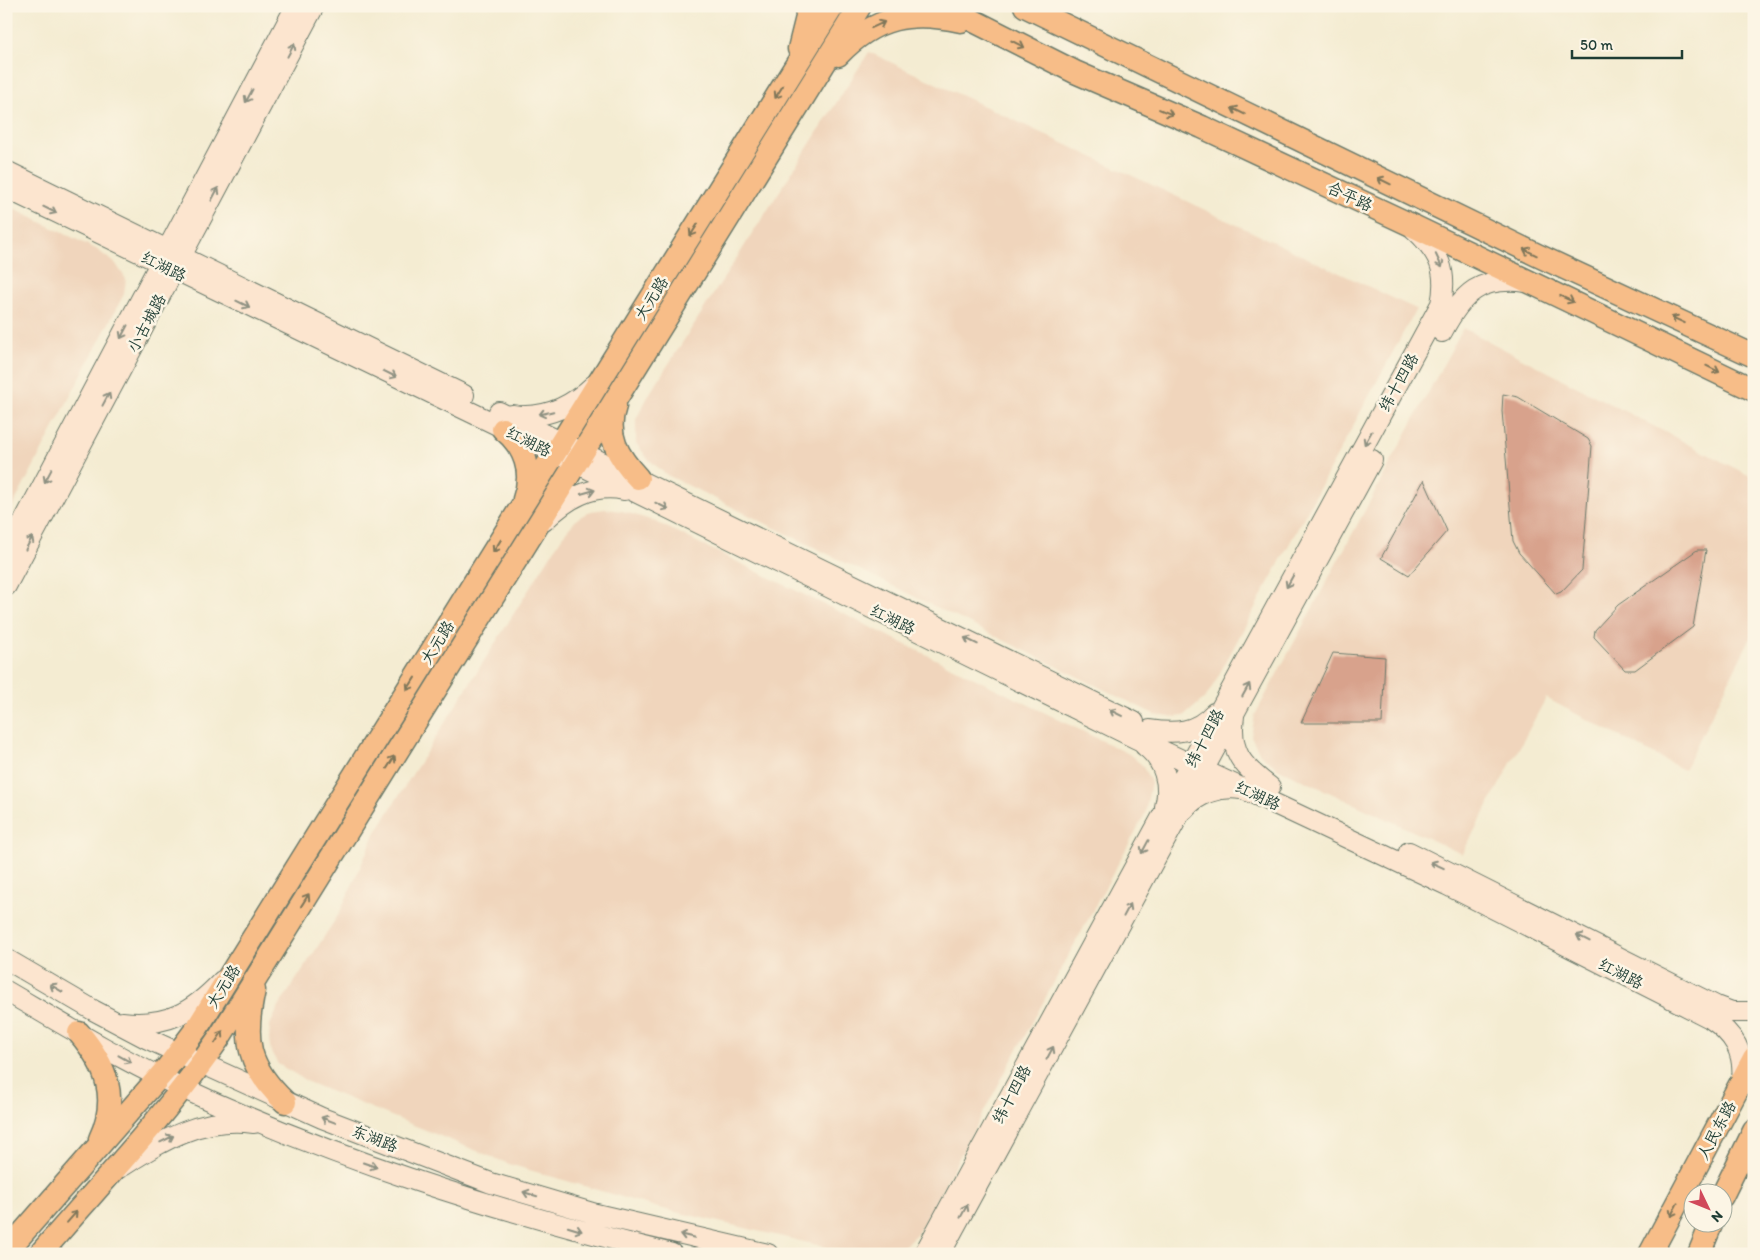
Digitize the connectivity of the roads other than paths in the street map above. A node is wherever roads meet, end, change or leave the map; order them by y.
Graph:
1 (296, 6) edge
2 (314, 6) edge
3 (806, 6) edge
4 (833, 6) edge
5 (860, 6) edge
6 (944, 6) edge
7 (1026, 6) edge
8 (982, 26) junction
9 (794, 68) junction
10 (815, 79) junction
11 (6, 170) edge
12 (6, 188) edge
13 (195, 214) junction
14 (1409, 224) junction
15 (115, 233) junction
16 (171, 260) junction
17 (1532, 282) junction
18 (236, 283) junction
19 (214, 290) junction
20 (145, 309) junction
21 (1754, 356) edge
22 (601, 378) junction
23 (1754, 390) edge
24 (617, 398) junction
25 (502, 421) junction
26 (558, 448) junction
27 (579, 458) junction
28 (635, 485) junction
29 (518, 512) junction
30 (535, 529) junction
31 (6, 555) edge
32 (6, 586) edge
33 (1228, 708) junction
34 (1142, 734) junction
35 (1200, 761) junction
36 (1270, 787) junction
37 (1250, 791) junction
38 (1169, 817) junction
39 (6, 959) edge
40 (236, 964) junction
41 (256, 978) junction
42 (6, 991) edge
43 (77, 1001) junction
44 (1754, 1012) edge
45 (115, 1021) junction
46 (71, 1029) junction
47 (178, 1053) junction
48 (1754, 1058) edge
49 (201, 1064) junction
50 (159, 1076) junction
51 (1742, 1081) junction
52 (184, 1088) junction
53 (285, 1102) junction
54 (273, 1126) junction
55 (1754, 1131) edge
56 (95, 1151) junction
57 (111, 1173) junction
58 (1729, 1182) edge
59 (1708, 1232) edge
60 (934, 1250) edge
61 (6, 1252) edge
62 (40, 1254) edge
63 (672, 1254) edge
64 (768, 1254) edge
65 (1650, 1254) edge
66 (1699, 1254) edge

1 -> 13 main road, 小古城路
13 -> 2 main road, 小古城路
3 - 9 main road
4 - 9 main road, 大元路
5 - 10 main road, 大元路
6 - 8 main road, 合平路
21 -> 7 main road, 合平路
10 -> 8 main road
8 -> 14 main road, 合平路
9 -> 22 main road, 大元路
10 - 24 main road, 大元路
11 - 15 main road, 红湖路
12 -> 15 main road, 红湖路
13 - 15 main road
13 - 16 main road, 小古城路
13 - 18 main road
14 - 17 main road, 合平路
14 -> 33 main road, 纬十四路
15 - 16 main road, 红湖路
15 - 20 main road
16 - 18 main road, 红湖路
16 - 19 main road, 红湖路
16 - 20 main road, 小古城路
17 -> 23 main road, 合平路
33 -> 17 main road, 纬十四路
18 - 25 main road, 红湖路
19 - 20 main road
19 -> 25 main road, 红湖路
20 -> 31 main road, 小古城路
32 -> 20 main road, 小古城路
22 -> 25 main road
22 - 26 main road, 大元路
24 - 27 main road, 大元路
24 - 28 main road
25 - 26 main road, 红湖路
25 - 29 main road
26 - 27 main road, 红湖路
26 - 29 main road, 大元路
27 - 28 main road, 红湖路
27 - 30 main road, 大元路
30 -> 28 main road
28 - 34 main road, 红湖路
29 -> 40 main road, 大元路
41 -> 30 main road, 大元路
33 - 34 main road
33 - 35 main road, 纬十四路
33 - 36 main road
34 - 35 main road, 红湖路
34 - 38 main road
35 - 36 main road, 红湖路
35 - 37 main road, 红湖路
35 - 38 main road, 纬十四路
44 -> 36 main road, 红湖路
37 - 38 main road
37 - 51 main road, 红湖路
38 - 60 main road, 纬十四路
43 -> 39 main road, 东湖路
40 - 45 main road
40 - 47 main road, 大元路
49 -> 41 main road, 大元路
41 - 53 main road
42 - 46 main road, 东湖路
43 - 45 main road, 东湖路
43 - 46 main road
45 - 47 main road, 东湖路
46 -> 50 main road, 东湖路
46 - 56 main road
47 - 49 main road, 东湖路
47 - 50 main road, 大元路
48 - 51 main road, 人民东路
49 - 52 main road, 大元路
49 - 53 main road, 东湖路
50 - 52 main road, 东湖路
50 - 56 main road, 大元路
51 -> 65 main road, 人民东路
52 - 54 main road, 东湖路
52 - 57 main road, 大元路
53 - 54 main road
64 -> 53 main road, 东湖路
57 -> 54 main road
54 -> 63 main road, 东湖路
55 - 58 main road, 人民东路
56 - 61 main road, 大元路
62 -> 57 main road, 大元路
59 - 66 main road

